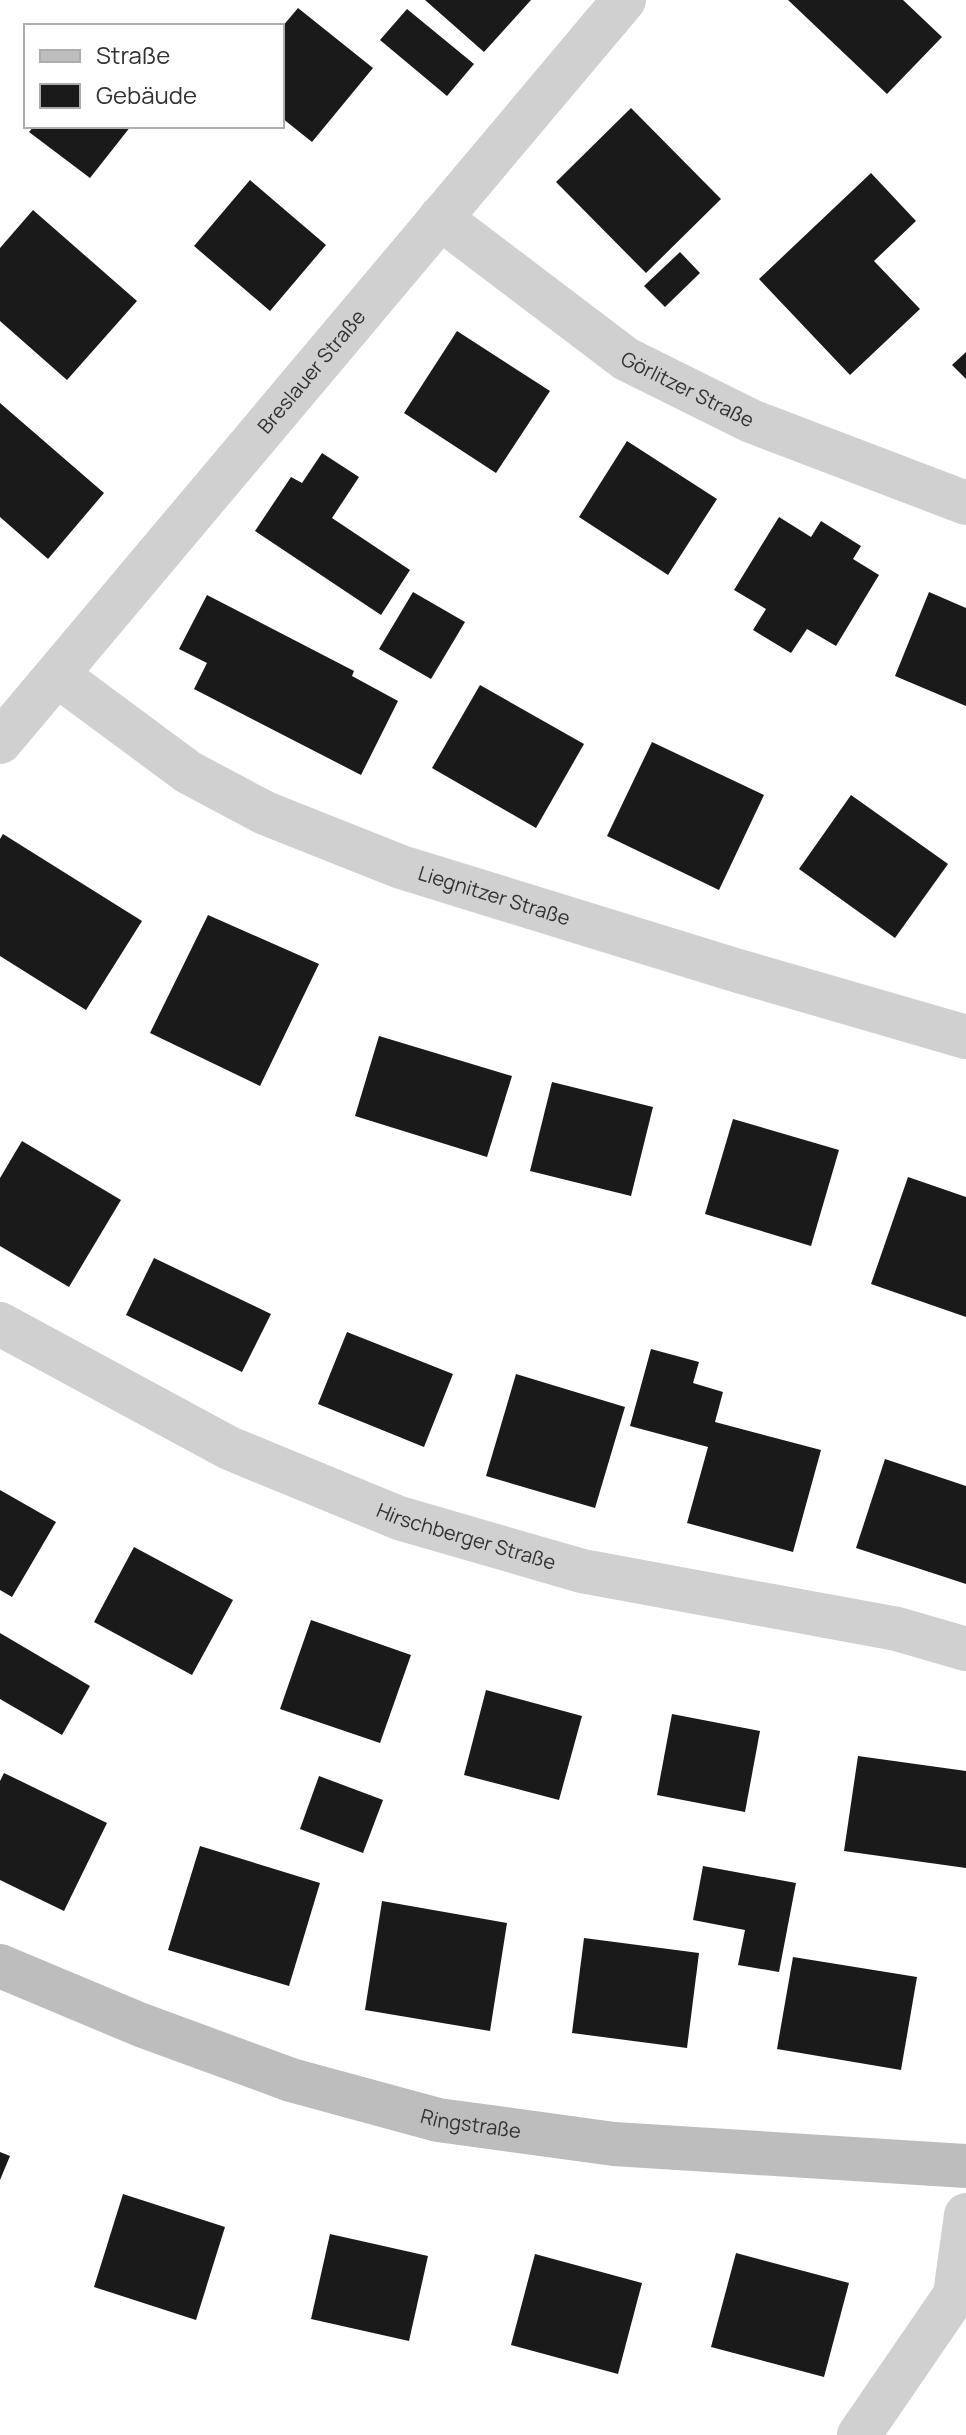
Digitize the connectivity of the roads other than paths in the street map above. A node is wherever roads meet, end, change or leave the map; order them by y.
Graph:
1 (624, 0) edge
2 (440, 218) junction
3 (966, 503) edge
4 (57, 675) junction
5 (0, 742) edge
6 (966, 1037) edge
7 (0, 1324) edge
8 (966, 1649) edge
9 (0, 1966) edge
10 (966, 2166) edge
11 (966, 2215) edge
12 (859, 2435) edge

1 - 2 street, Breslauer Straße
2 - 3 street, Görlitzer Straße
2 - 4 street, Breslauer Straße
4 - 5 street, Breslauer Straße
4 - 6 street, Liegnitzer Straße
7 - 8 street, Hirschberger Straße
9 - 10 street, Ringstraße
11 - 12 street

